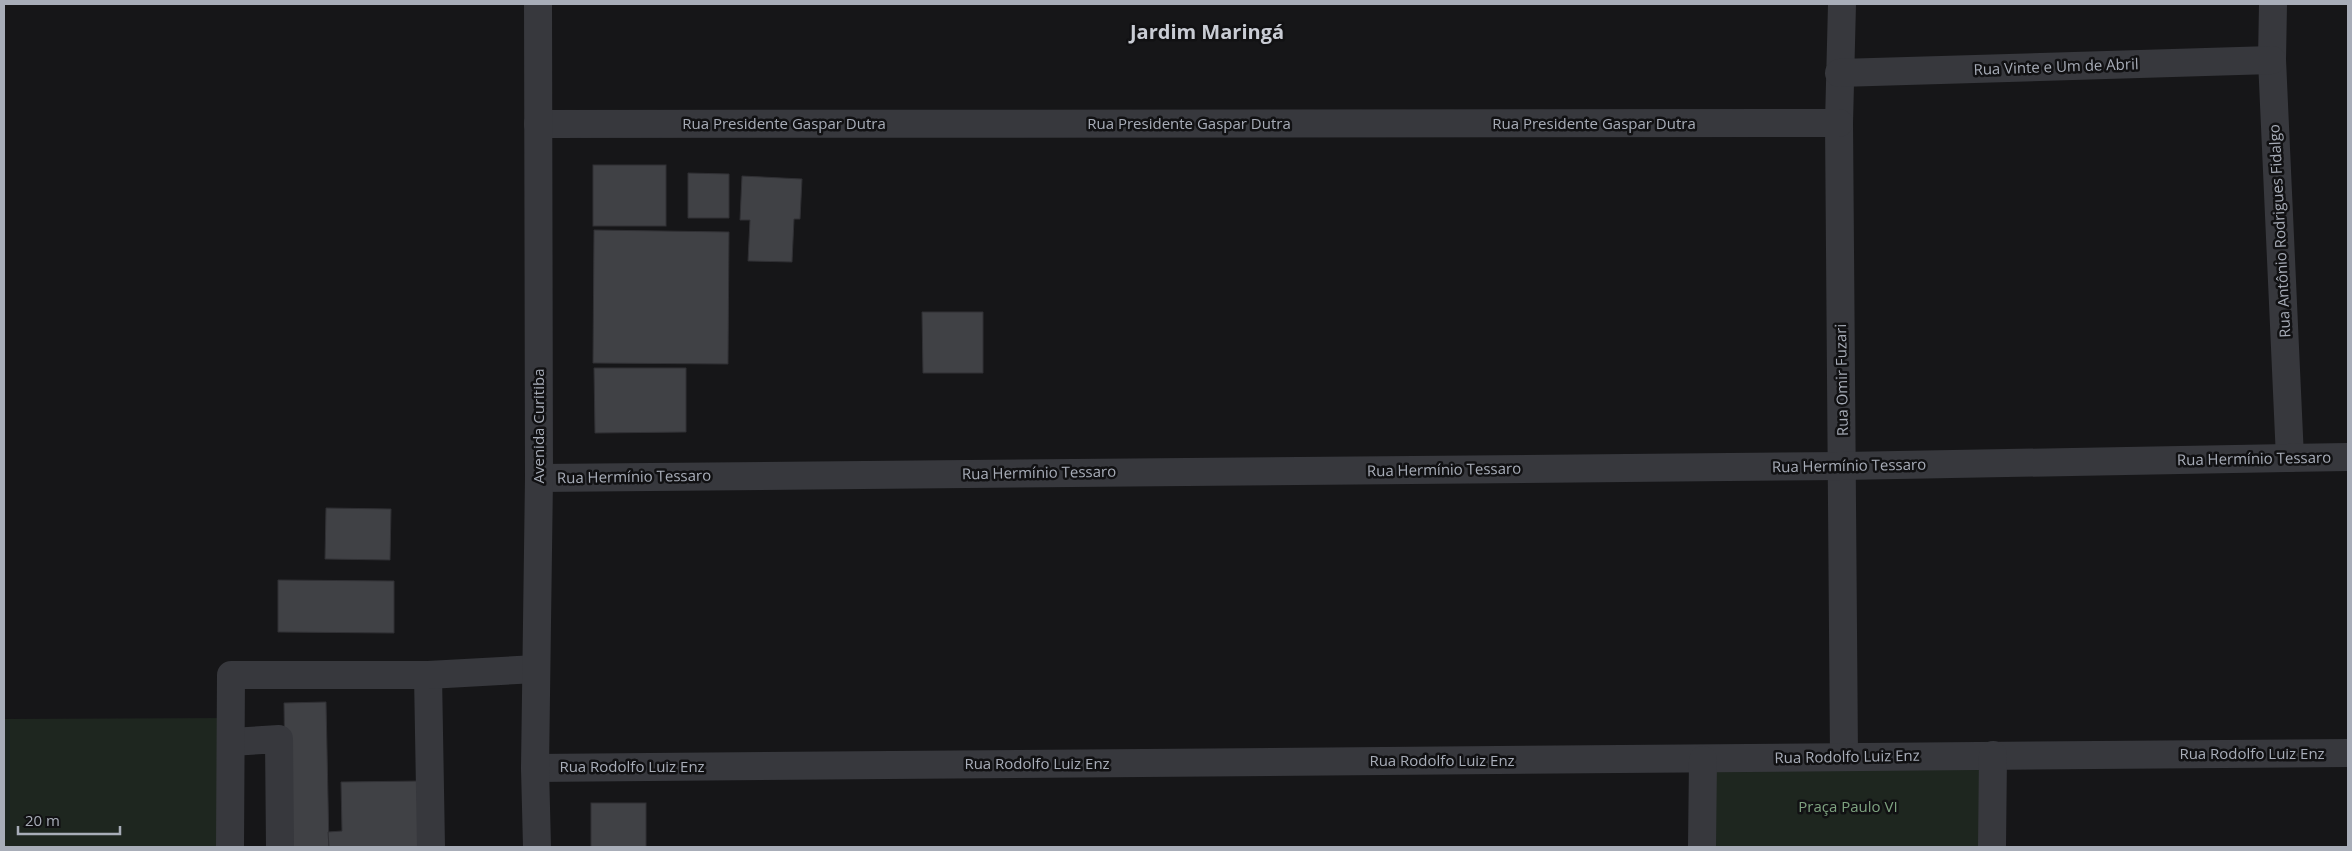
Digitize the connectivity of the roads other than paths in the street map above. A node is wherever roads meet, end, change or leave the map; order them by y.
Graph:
1 (538, 4) edge
2 (1842, 4) edge
3 (2273, 4) edge
4 (2272, 60) junction
5 (1840, 73) junction
6 (1839, 123) junction
7 (538, 124) junction
8 (2348, 457) edge
9 (2290, 458) junction
10 (1843, 466) junction
11 (539, 478) junction
12 (536, 669) junction
13 (428, 675) junction
14 (231, 742) junction
15 (2348, 753) edge
16 (1993, 755) junction
17 (1844, 757) junction
18 (1703, 760) junction
19 (535, 768) junction
20 (230, 847) edge
21 (280, 847) edge
22 (430, 847) edge
23 (537, 847) edge
24 (1702, 847) edge
25 (1992, 847) edge

1 - 7 street, Avenida Curitiba
2 - 5 street, Rua Omir Fuzari
3 - 4 street, Rua Antônio Rodrigues Fidalgo
4 - 5 street, Rua Vinte e Um de Abril
4 - 9 street, Rua Antônio Rodrigues Fidalgo
5 - 6 street, Rua Omir Fuzari
6 - 7 street, Rua Presidente Gaspar Dutra
6 - 10 street, Rua Omir Fuzari
7 - 11 street, Avenida Curitiba
8 - 9 street, Rua Hermínio Tessaro
9 - 10 street, Rua Hermínio Tessaro
10 - 11 street, Rua Hermínio Tessaro
10 - 17 street, Rua Omir Fuzari
11 - 12 street, Avenida Curitiba
12 - 13 street
12 - 19 street, Avenida Curitiba
13 - 14 street
13 - 22 street
14 - 20 street
14 - 21 street
15 - 16 street, Rua Rodolfo Luiz Enz
16 - 17 street, Rua Rodolfo Luiz Enz
16 - 25 street
17 - 18 street, Rua Rodolfo Luiz Enz
18 - 19 street, Rua Rodolfo Luiz Enz
18 - 24 street
19 - 23 street, Avenida Curitiba

